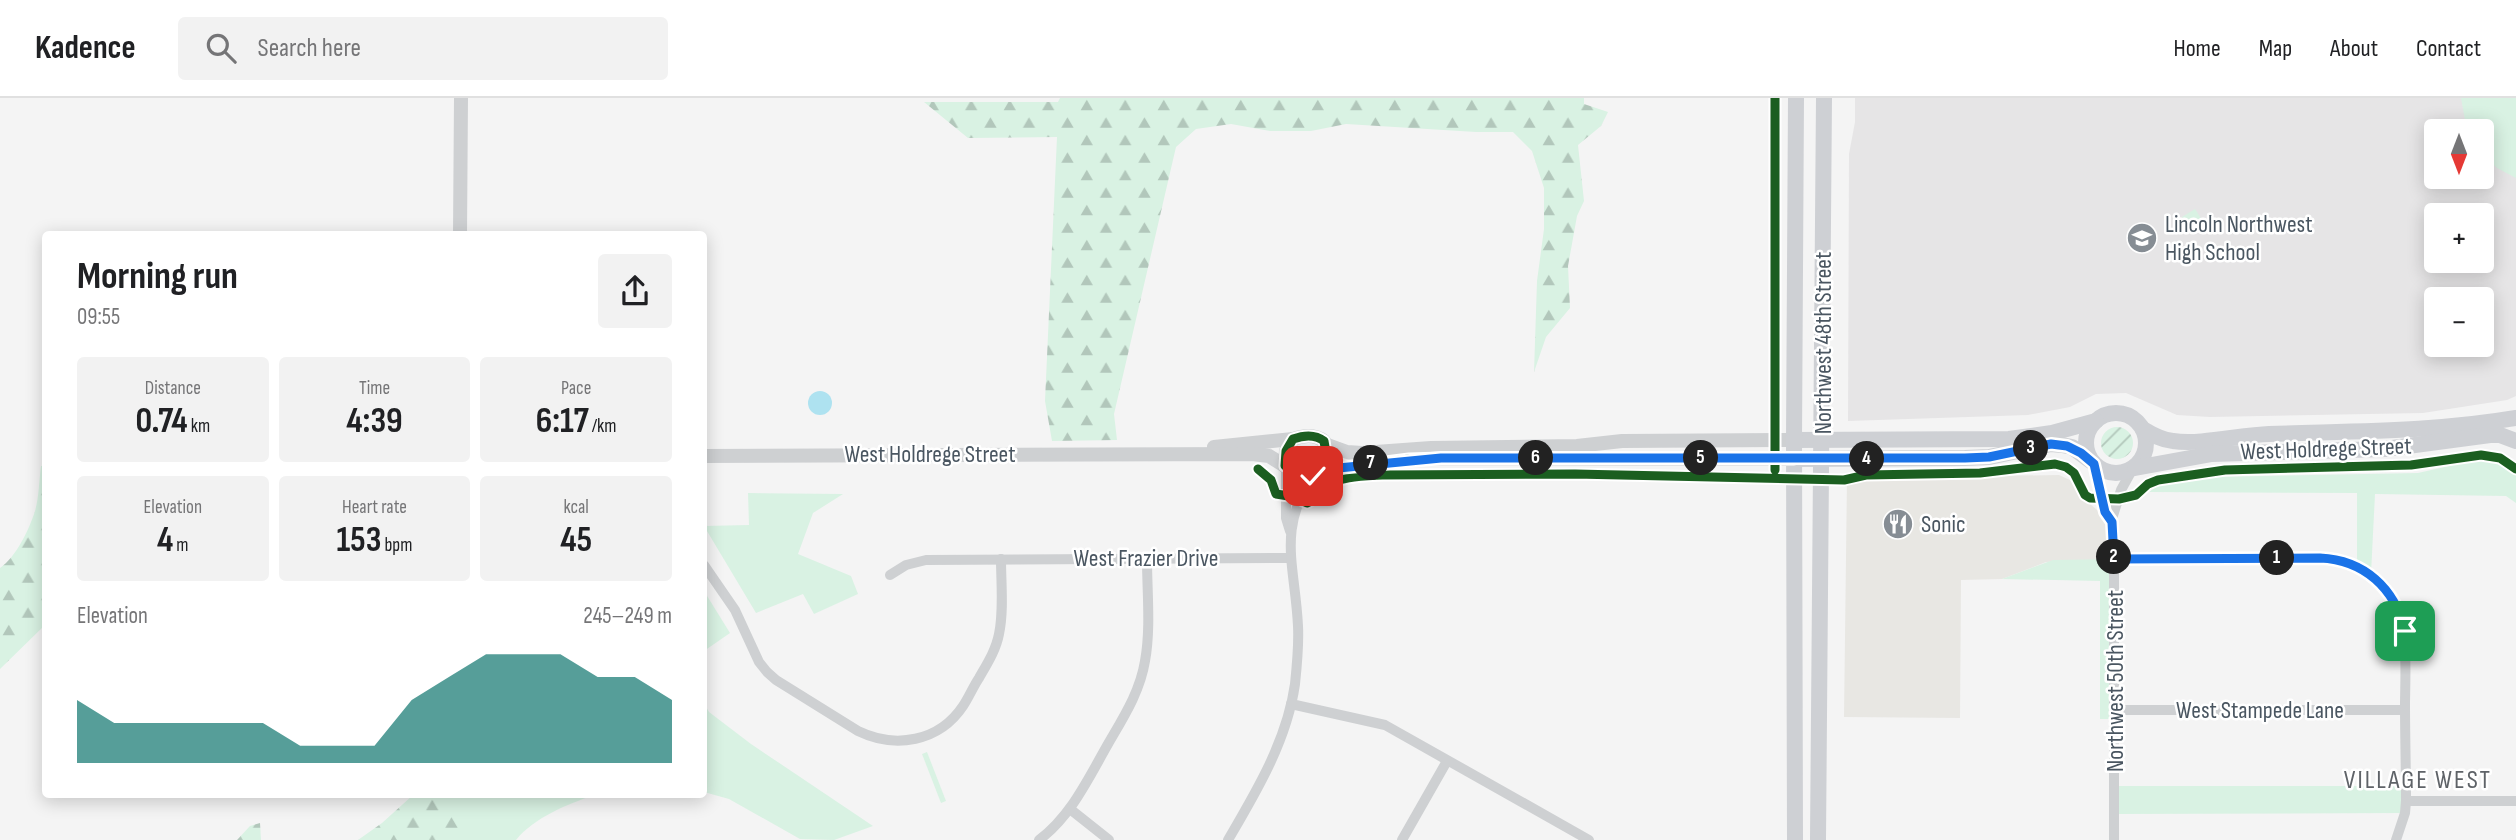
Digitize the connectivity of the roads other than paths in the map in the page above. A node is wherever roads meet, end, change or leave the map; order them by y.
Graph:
1 (461, 98) edge
2 (1796, 98) edge
3 (1824, 98) edge
4 (460, 231) edge
5 (2516, 418) edge
6 (2096, 421) junction
7 (2143, 429) junction
8 (1293, 439) junction
9 (1794, 440) junction
10 (1822, 440) junction
11 (2516, 441) edge
12 (1325, 444) junction
13 (1157, 453) junction
14 (707, 456) edge
15 (1794, 459) junction
16 (1822, 459) junction
17 (2093, 463) junction
18 (1285, 467) junction
19 (2133, 469) junction
20 (1317, 471) junction
21 (2112, 522) junction
22 (1291, 534) junction
23 (1290, 558) junction
24 (1001, 559) junction
25 (1147, 559) junction
26 (2114, 559) junction
27 (707, 569) edge
28 (890, 575) dead end
29 (1291, 704) junction
30 (2115, 710) junction
31 (2405, 710) junction
32 (1447, 761) junction
33 (2406, 801) junction
34 (2516, 801) edge
35 (1070, 809) junction
36 (1581, 838) edge
37 (1039, 840) edge
38 (1109, 840) edge
39 (1228, 840) edge
40 (1402, 840) edge
41 (1795, 840) edge
42 (1818, 840) edge
43 (2114, 840) edge
44 (2396, 840) edge

1 - 4 street
2 - 9 main road, Northwest 48th Street
3 - 10 main road, Northwest 48th Street
5 - 7 main road, West Holdrege Street
6 - 7 main road
6 - 10 main road
6 - 17 main road
7 - 19 main road
8 - 12 street
8 - 13 street, West Holdrege Street
8 - 18 street
9 - 10 main road
9 - 12 street
9 - 15 main road, Northwest 48th Street
10 - 16 main road, Northwest 48th Street
11 - 19 main road, West Holdrege Street
12 - 20 street
13 - 14 street, West Holdrege Street
13 - 18 street, West Holdrege Street
15 - 16 main road
15 - 20 street
15 - 41 main road, Northwest 48th Street
16 - 17 main road
16 - 42 main road, Northwest 48th Street
17 - 19 main road
17 - 21 street, Northwest 50th Street
18 - 20 street
18 - 22 street
19 - 21 street, Northwest 50th Street
20 - 22 street
21 - 26 street, Northwest 50th Street
22 - 23 street
23 - 25 street, West Frazier Drive
23 - 29 street
24 - 25 street, West Frazier Drive
24 - 27 street
24 - 28 street, West Frazier Drive
25 - 35 street
26 - 30 street, Northwest 50th Street
26 - 31 street
29 - 32 street
29 - 39 street
30 - 31 street, West Stampede Lane
30 - 43 street, Northwest 50th Street
31 - 33 street
32 - 36 street
32 - 40 street
33 - 34 street
33 - 44 street
35 - 37 street
35 - 38 street

